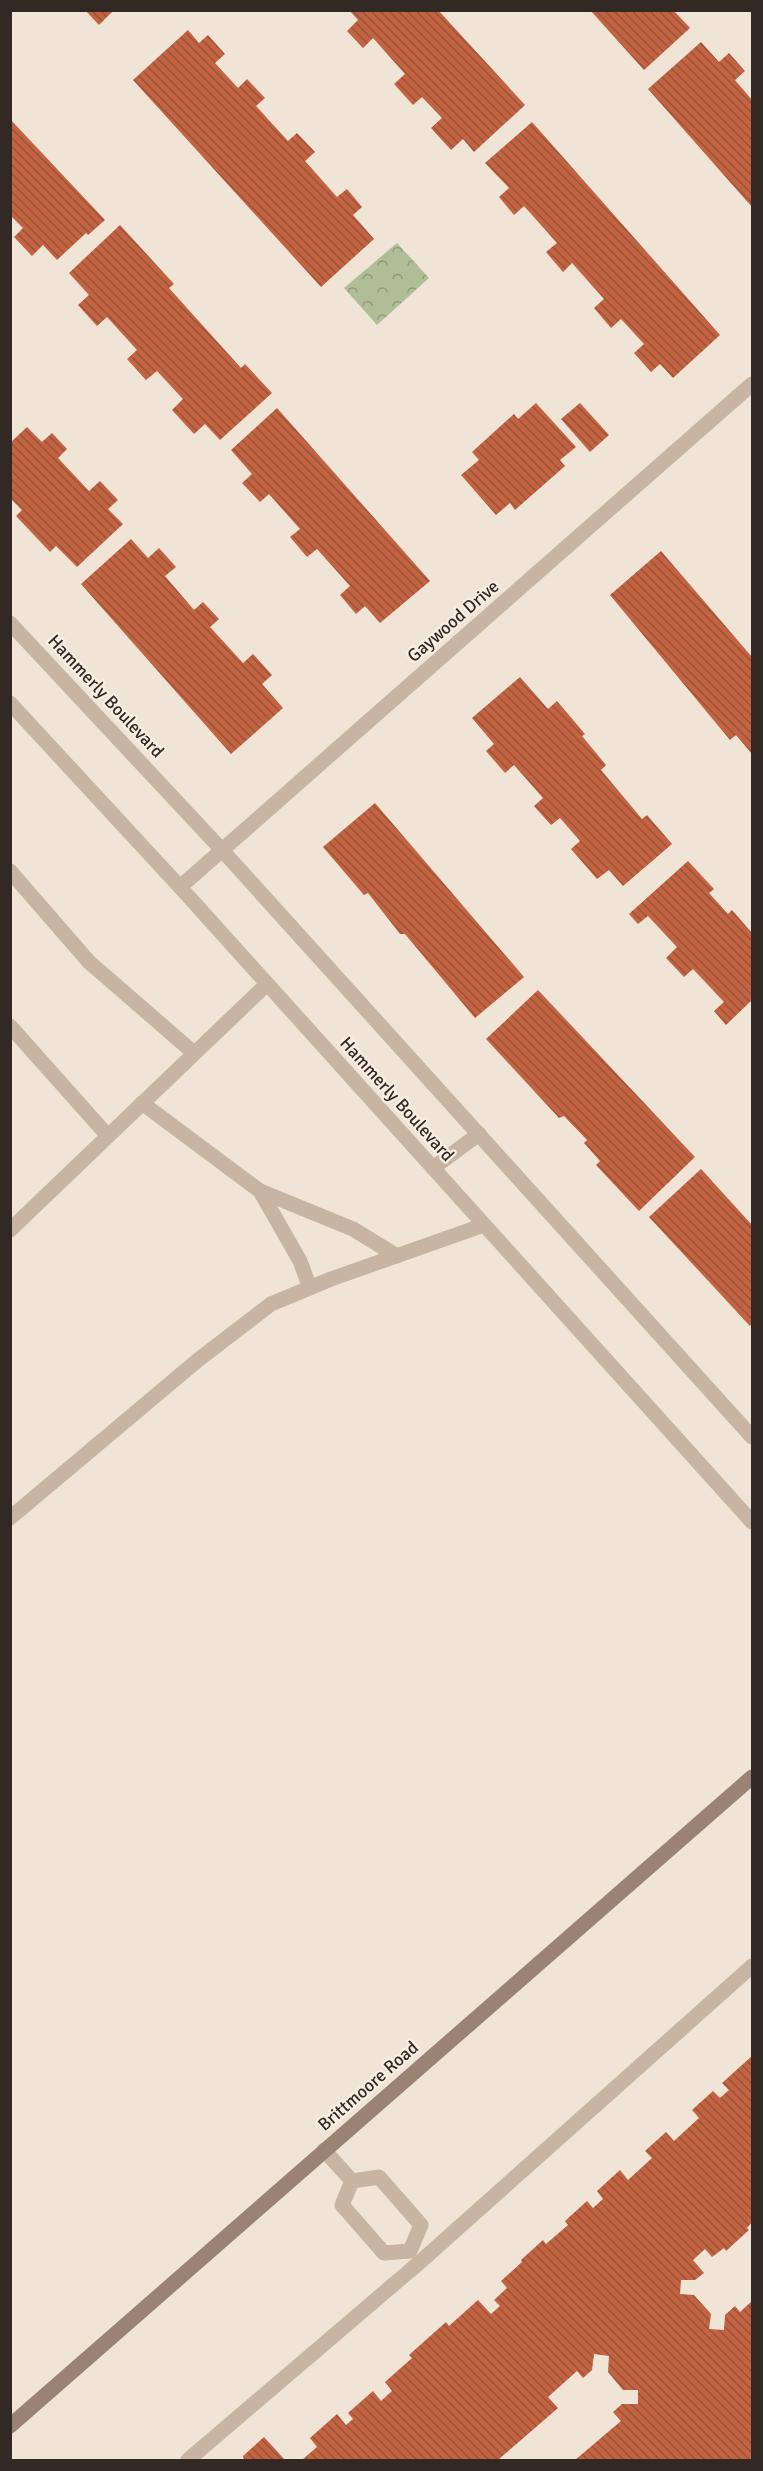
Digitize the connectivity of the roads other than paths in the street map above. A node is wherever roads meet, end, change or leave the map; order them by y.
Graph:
1 (753, 384) edge
2 (10, 622) edge
3 (10, 703) edge
4 (222, 850) junction
5 (10, 870) edge
6 (180, 887) junction
7 (267, 984) junction
8 (10, 1026) edge
9 (194, 1053) junction
10 (142, 1103) junction
11 (479, 1134) junction
12 (108, 1136) junction
13 (433, 1168) junction
14 (260, 1191) junction
15 (484, 1225) junction
16 (10, 1230) edge
17 (397, 1256) junction
18 (310, 1288) junction
19 (753, 1437) edge
20 (10, 1518) edge
21 (753, 1522) edge
22 (753, 1777) edge
23 (753, 1965) edge
24 (324, 2150) junction
25 (352, 2181) junction
26 (415, 2257) junction
27 (10, 2426) edge
28 (188, 2460) edge

1 - 4 street, Gaywood Drive
2 - 4 street, Hammerly Boulevard
3 - 6 street, Hammerly Boulevard
4 - 6 street, Gaywood Drive
4 - 11 street, Hammerly Boulevard
5 - 9 street
6 - 7 street, Hammerly Boulevard
7 - 9 street
7 - 13 street, Hammerly Boulevard
8 - 12 street
9 - 10 street
10 - 12 street
10 - 14 street
11 - 13 street
11 - 19 street, Hammerly Boulevard
12 - 16 street
13 - 15 street, Hammerly Boulevard
14 - 17 street
14 - 18 street
15 - 17 street
15 - 21 street, Hammerly Boulevard
17 - 18 street
18 - 20 street
22 - 24 main road, Brittmoore Road
23 - 26 street
24 - 25 street
24 - 27 main road, Brittmoore Road
25 - 26 street
25 - 26 street
26 - 28 street

